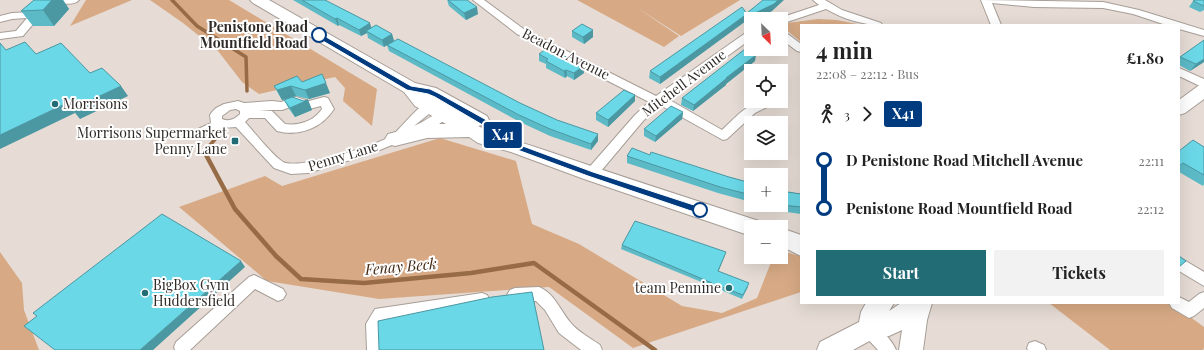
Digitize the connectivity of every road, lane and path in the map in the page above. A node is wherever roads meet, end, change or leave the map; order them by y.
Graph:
1 (74, 0) edge
2 (258, 0) edge
3 (478, 0) edge
4 (987, 0) edge
5 (1066, 2) edge
6 (822, 3) edge
7 (36, 15) junction
8 (788, 18) edge
9 (0, 19) edge
10 (874, 24) edge
11 (996, 24) edge
12 (1175, 24) edge
13 (1180, 25) edge
14 (1201, 30) edge
15 (0, 36) edge
16 (744, 39) edge
17 (788, 39) edge
18 (800, 48) edge
19 (1180, 73) edge
20 (1204, 89) edge
21 (658, 100) junction
22 (443, 107) junction
23 (755, 108) edge
24 (1180, 108) edge
25 (243, 114) junction
26 (474, 132) junction
27 (395, 139) junction
28 (517, 147) junction
29 (591, 174) junction
30 (744, 225) edge
31 (1180, 264) edge
32 (1204, 280) edge
33 (278, 294) dead end
34 (1204, 299) edge
35 (919, 304) edge
36 (920, 304) edge
37 (1179, 304) edge
38 (874, 311) edge
39 (183, 349) edge
40 (375, 350) edge
41 (594, 350) edge
42 (829, 350) edge
43 (888, 350) edge
44 (911, 350) edge

1 - 7 street
2 - 22 highway
3 - 21 street, Beadon Avenue
4 - 5 street
4 - 11 street
5 - 12 street
6 - 8 street
6 - 10 street
7 - 9 street
7 - 15 street
13 - 14 street
16 - 21 street, Mitchell Avenue
17 - 18 street
19 - 20 street
20 - 24 highway
21 - 23 street, Beadon Avenue
21 - 29 street, Mitchell Avenue
22 - 26 highway
22 - 27 street, Penny Lane
22 - 28 highway
25 - 25 street
25 - 25 street
25 - 27 street, Penny Lane
26 - 27 highway
26 - 28 highway
28 - 29 highway
29 - 30 highway
31 - 32 street
33 - 39 street
34 - 37 street
35 - 38 highway
36 - 44 highway
38 - 42 highway
38 - 43 street
40 - 41 street

